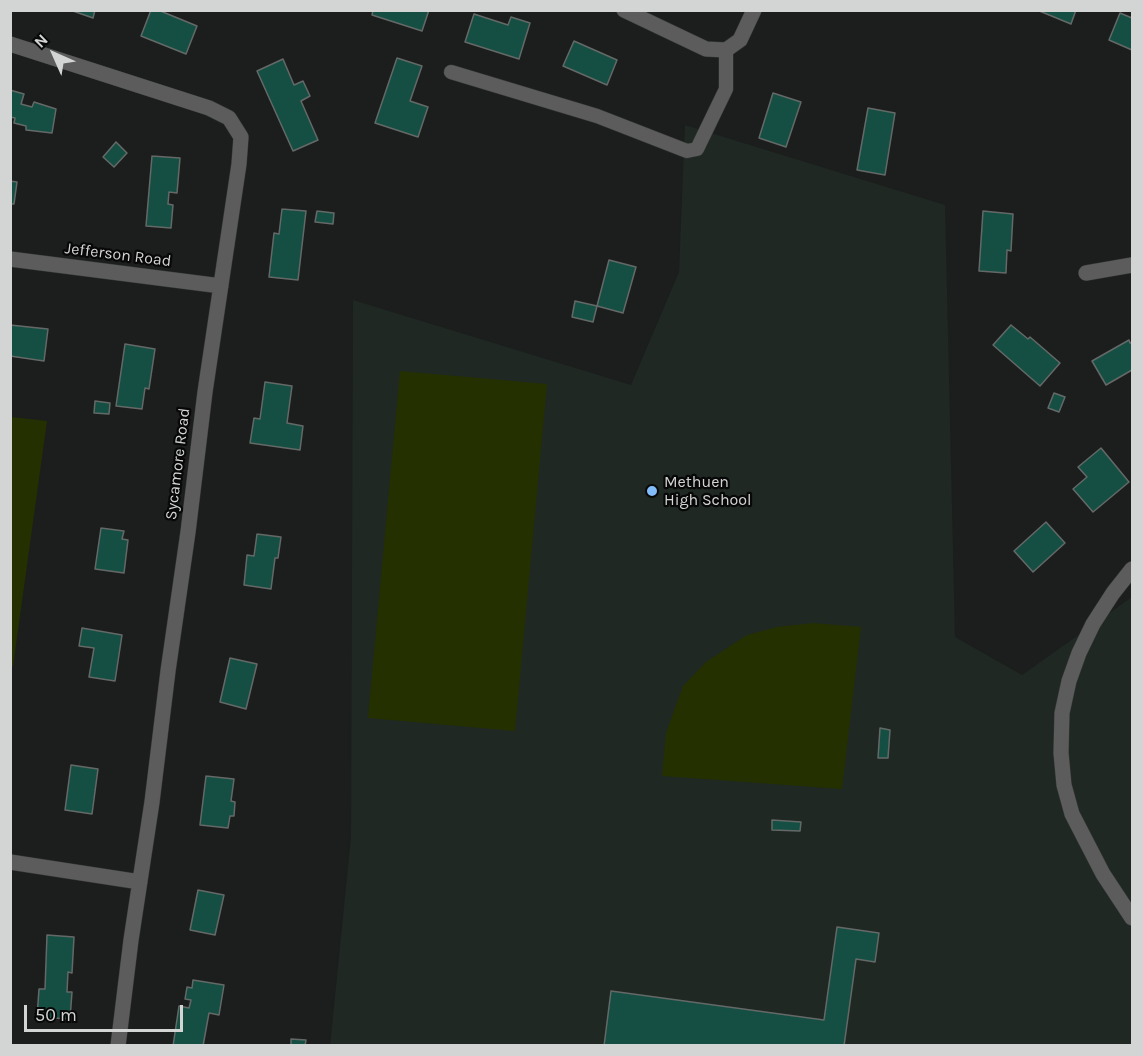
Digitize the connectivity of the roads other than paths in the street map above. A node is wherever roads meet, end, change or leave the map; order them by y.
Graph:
1 (624, 10) edge
2 (754, 10) edge
3 (10, 45) edge
4 (726, 50) junction
5 (451, 72) dead end
6 (10, 259) edge
7 (1132, 265) edge
8 (1086, 273) dead end
9 (221, 286) junction
10 (1132, 569) edge
11 (10, 862) edge
12 (140, 882) junction
13 (1132, 918) edge
14 (118, 1046) edge

1 - 4 street
2 - 4 street
3 - 9 street, Sycamore Road
4 - 5 lane
6 - 9 street, Jefferson Road
7 - 8 street
9 - 12 street, Sycamore Road
10 - 13 street
11 - 12 street
12 - 14 street, Sycamore Road

